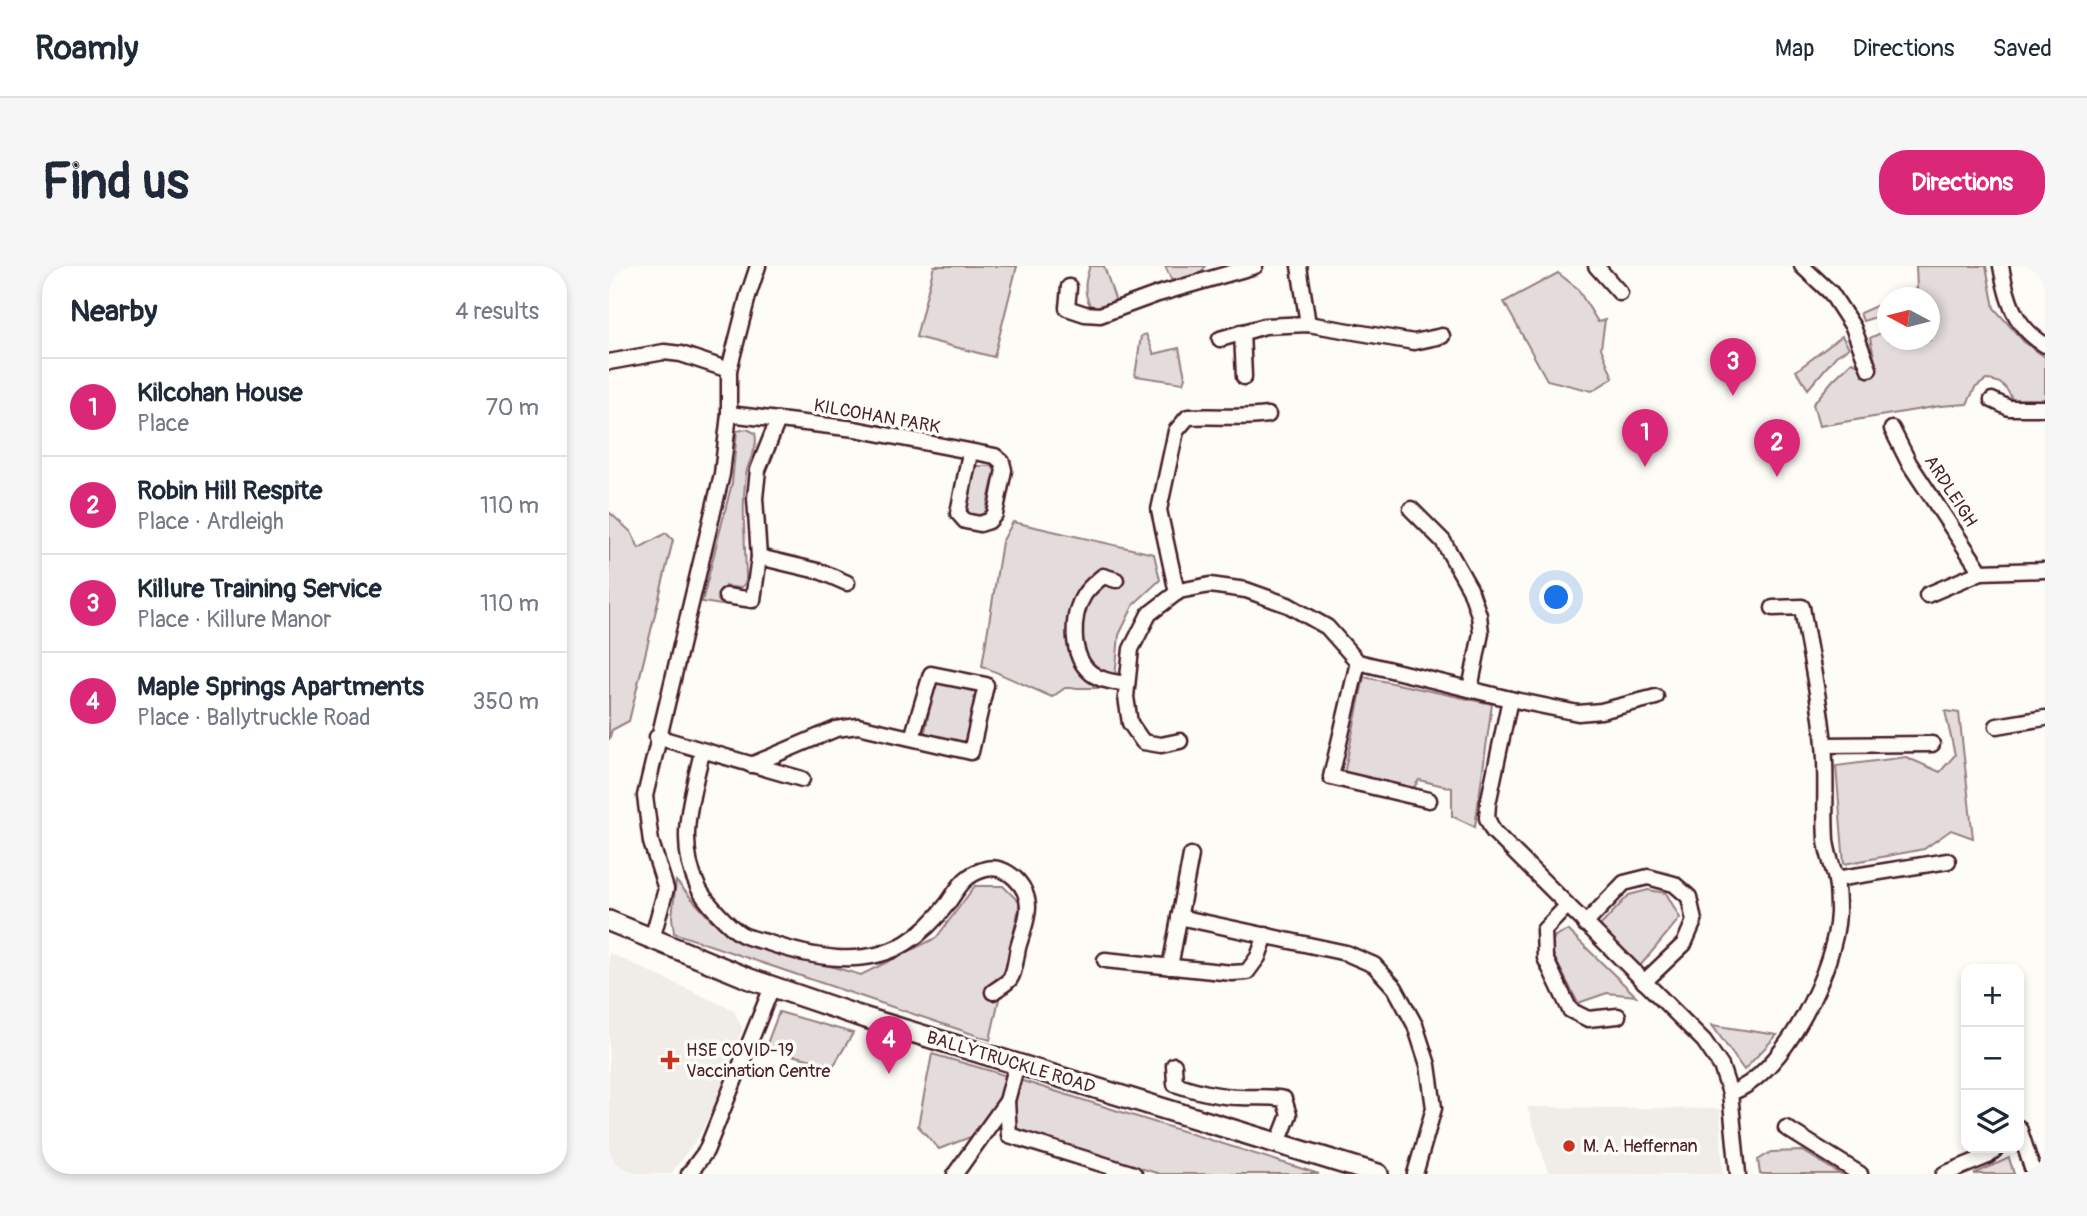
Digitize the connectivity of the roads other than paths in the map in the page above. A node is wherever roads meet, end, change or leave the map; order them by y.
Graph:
1 (758, 266) edge
2 (1255, 266) edge
3 (1299, 266) edge
4 (1596, 266) edge
5 (1802, 266) edge
6 (2001, 266) edge
7 (1217, 271) edge
8 (1069, 286) dead end
9 (1620, 293) dead end
10 (1308, 324) junction
11 (1242, 332) junction
12 (1442, 336) dead end
13 (1220, 339) dead end
14 (2045, 345) edge
15 (609, 362) edge
16 (1869, 369) dead end
17 (729, 370) junction
18 (1244, 377) dead end
19 (1992, 400) dead end
20 (2045, 408) edge
21 (729, 414) junction
22 (1268, 415) dead end
23 (778, 420) junction
24 (1892, 429) dead end
25 (970, 453) junction
26 (1411, 509) dead end
27 (759, 557) junction
28 (2045, 570) edge
29 (1981, 572) junction
30 (1116, 580) dead end
31 (848, 583) dead end
32 (1177, 593) junction
33 (1927, 595) dead end
34 (726, 596) dead end
35 (1773, 608) dead end
36 (1358, 662) junction
37 (1127, 684) junction
38 (1470, 689) junction
39 (1656, 697) dead end
40 (1510, 699) junction
41 (2045, 718) edge
42 (1997, 726) dead end
43 (657, 737) junction
44 (912, 738) junction
45 (1180, 741) dead end
46 (1932, 744) dead end
47 (1824, 745) junction
48 (702, 752) junction
49 (751, 765) junction
50 (801, 779) dead end
51 (1429, 800) dead end
52 (1191, 855) dead end
53 (1948, 861) dead end
54 (1836, 879) junction
55 (1567, 906) junction
56 (1179, 917) junction
57 (609, 921) edge
58 (1585, 924) junction
59 (1266, 934) junction
60 (652, 939) junction
61 (1105, 960) dead end
62 (1170, 967) junction
63 (1644, 982) junction
64 (772, 987) junction
65 (993, 992) dead end
66 (1618, 1016) dead end
67 (1017, 1065) junction
68 (1174, 1065) dead end
69 (1730, 1093) junction
70 (1007, 1101) junction
71 (1786, 1128) dead end
72 (1278, 1143) junction
73 (2024, 1143) edge
74 (1991, 1153) edge
75 (1335, 1167) edge
76 (689, 1174) edge
77 (955, 1174) edge
78 (1134, 1174) edge
79 (1378, 1174) edge
80 (1415, 1174) edge
81 (1738, 1174) edge
82 (1860, 1174) edge
83 (1944, 1174) edge
84 (2034, 1174) edge

1 - 17 street
2 - 7 street
3 - 10 street
4 - 9 street
5 - 16 street
6 - 14 street
7 - 8 street
10 - 11 street
10 - 12 street
11 - 13 street
11 - 18 street
15 - 17 street
17 - 21 street
19 - 20 street
21 - 23 street, KILCOHAN PARK
21 - 43 street
22 - 32 street
23 - 25 street, KILCOHAN PARK
23 - 27 street
24 - 29 street, ARDLEIGH
25 - 25 street, KILCOHAN PARK
26 - 38 street
27 - 31 street
27 - 34 street
28 - 29 street
29 - 33 street
30 - 37 street
32 - 36 street
32 - 37 street
35 - 47 street
36 - 38 street
36 - 51 street
37 - 45 street
38 - 40 street
39 - 40 street
40 - 55 street
41 - 42 street
43 - 48 street
43 - 60 street
44 - 44 street
44 - 49 street
46 - 47 street
47 - 54 street
48 - 49 street
48 - 65 street
49 - 50 street
52 - 56 street
53 - 54 street
54 - 69 street
55 - 58 street
55 - 66 street
56 - 59 street
56 - 62 street
57 - 60 street, BALLYTRUCKLE ROAD
58 - 63 street
58 - 63 street
59 - 62 street
59 - 80 street
60 - 64 street, BALLYTRUCKLE ROAD
61 - 62 street
63 - 69 street
64 - 67 street, BALLYTRUCKLE ROAD
64 - 76 street
67 - 70 street
67 - 72 street, BALLYTRUCKLE ROAD
68 - 72 street
69 - 81 street
70 - 77 street
70 - 78 street
71 - 82 street
72 - 75 street, BALLYTRUCKLE ROAD
73 - 84 street
74 - 83 street
75 - 79 street, BALLYTRUCKLE ROAD

